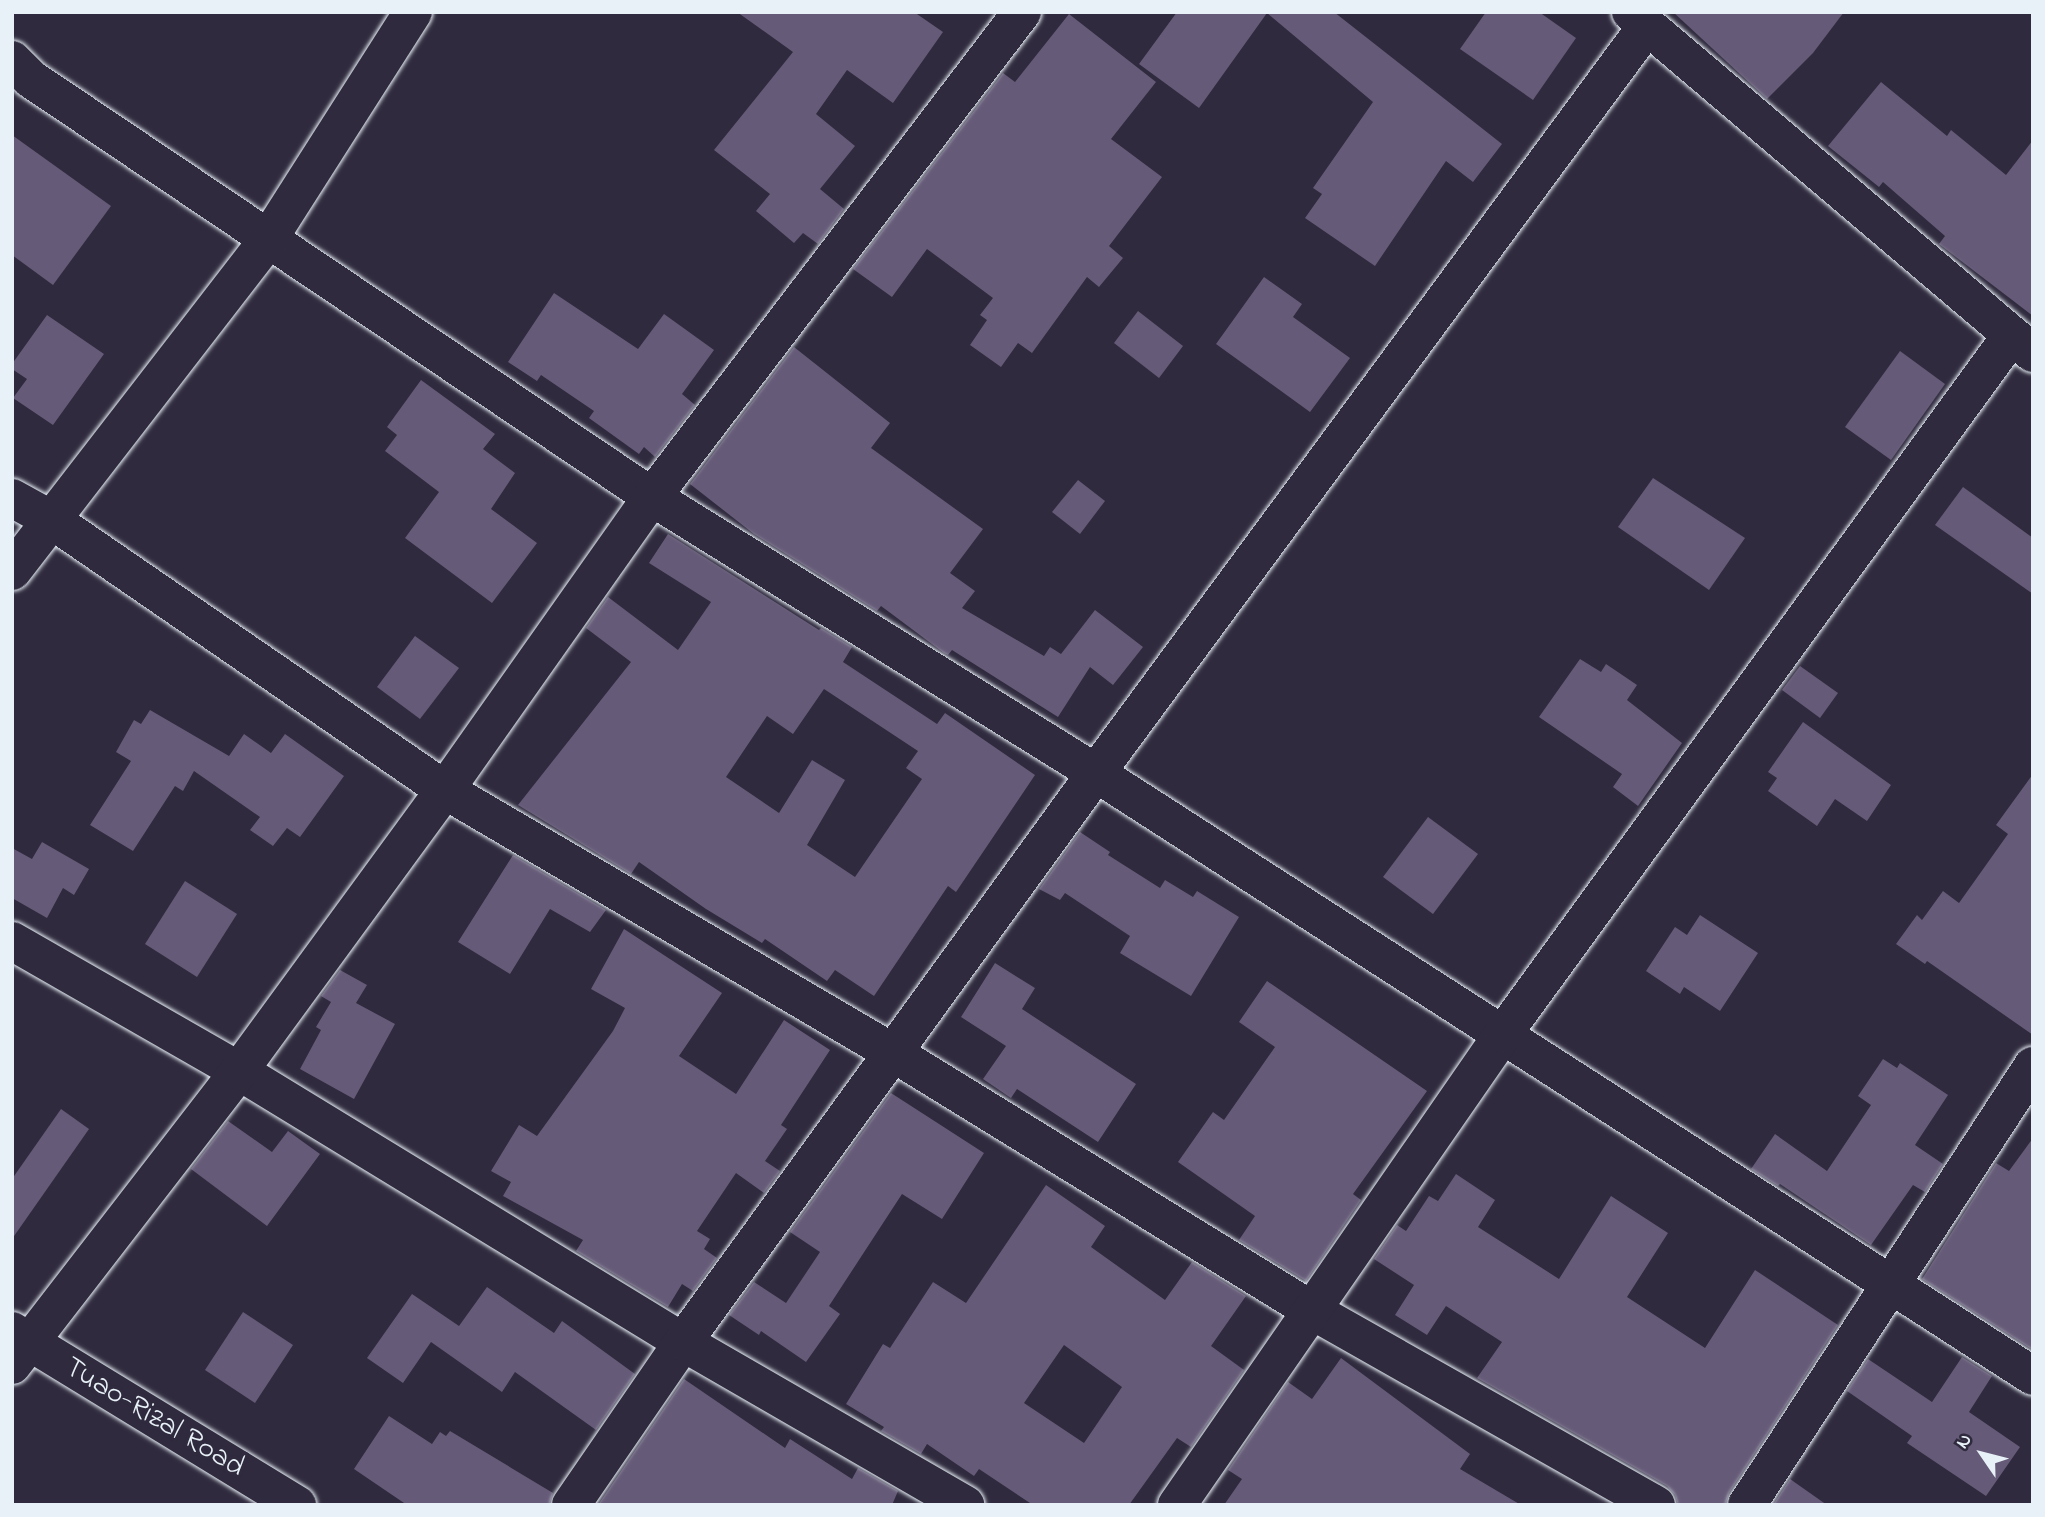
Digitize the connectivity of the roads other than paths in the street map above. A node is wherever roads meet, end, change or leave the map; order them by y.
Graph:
1 (413, 12) edge
2 (1022, 12) edge
3 (1639, 19) edge
4 (12, 60) edge
5 (268, 238) junction
6 (2022, 344) edge
7 (652, 497) junction
8 (12, 498) edge
9 (52, 520) junction
10 (12, 570) edge
11 (1096, 773) junction
12 (445, 790) junction
13 (12, 941) edge
14 (1503, 1034) junction
15 (895, 1054) junction
16 (2033, 1066) edge
17 (239, 1071) junction
18 (1892, 1283) junction
19 (1313, 1311) junction
20 (684, 1342) junction
21 (18, 1346) edge
22 (2033, 1376) edge
23 (297, 1505) edge
24 (571, 1505) edge
25 (965, 1505) edge
26 (1177, 1505) edge
27 (1656, 1505) edge
28 (1747, 1505) edge

1 - 5 street
2 - 7 street
3 - 6 street
3 - 11 street
4 - 5 street
5 - 7 street
5 - 9 street
6 - 14 street
7 - 11 street
7 - 12 street
8 - 9 street
9 - 10 street
9 - 12 street
11 - 14 street
11 - 15 street
12 - 15 street
12 - 17 street
13 - 17 street
14 - 18 street
14 - 19 street
15 - 19 street
15 - 20 street
16 - 18 street
17 - 20 street
17 - 21 street
18 - 22 street
18 - 28 street
19 - 26 street
19 - 27 street
20 - 24 street
20 - 25 street
21 - 23 street, Tuao-Rizal Road

